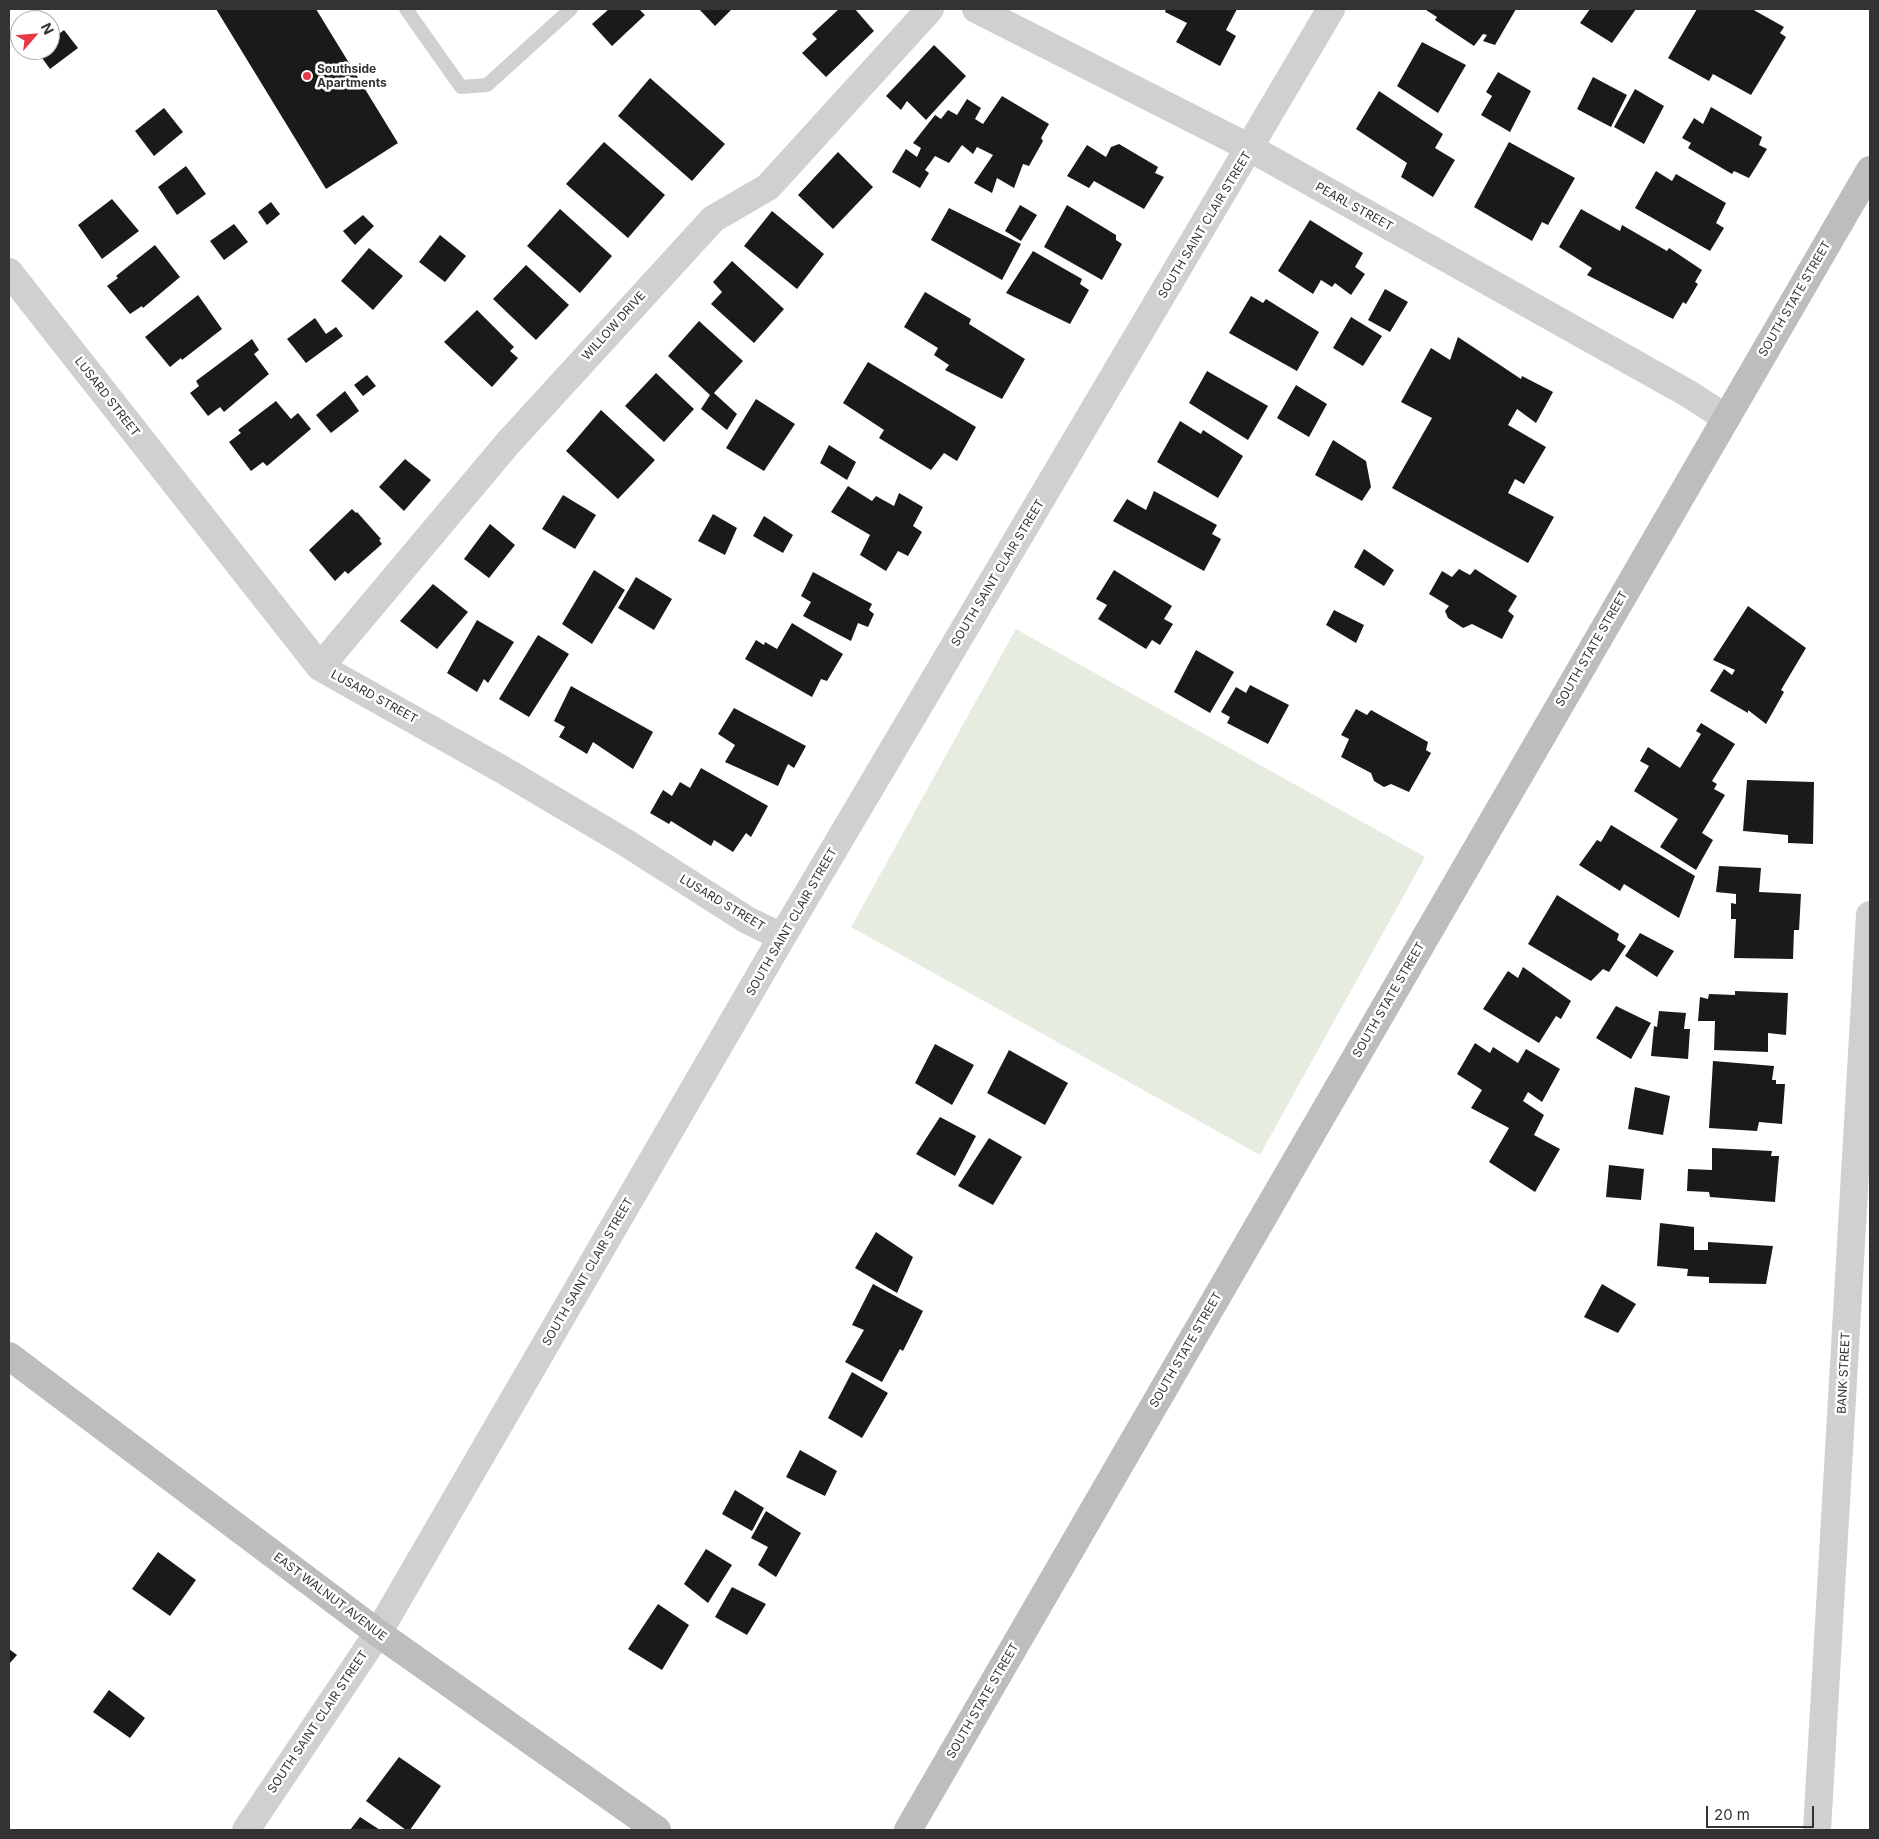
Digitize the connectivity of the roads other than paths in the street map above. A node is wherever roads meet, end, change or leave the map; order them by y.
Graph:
1 (406, 9) edge
2 (570, 9) edge
3 (930, 9) edge
4 (976, 9) edge
5 (1331, 9) edge
6 (1250, 148) junction
7 (1870, 170) edge
8 (9, 272) edge
9 (1726, 418) junction
10 (320, 667) junction
11 (1870, 915) edge
12 (782, 938) junction
13 (9, 1356) edge
14 (378, 1632) junction
15 (246, 1830) edge
16 (657, 1830) edge
17 (908, 1830) edge
18 (1817, 1830) edge

1 - 2 lane
3 - 10 street, WILLOW DRIVE
4 - 6 street, PEARL STREET
5 - 6 street, SOUTH SAINT CLAIR STREET
6 - 9 street, PEARL STREET
6 - 12 street, SOUTH SAINT CLAIR STREET
7 - 9 main road, SOUTH STATE STREET
8 - 10 street, LUSARD STREET
9 - 17 main road, SOUTH STATE STREET
10 - 12 street, LUSARD STREET
11 - 18 street, BANK STREET
12 - 14 street, SOUTH SAINT CLAIR STREET
13 - 14 main road, EAST WALNUT AVENUE
14 - 15 street, SOUTH SAINT CLAIR STREET
14 - 16 main road, EAST WALNUT AVENUE

